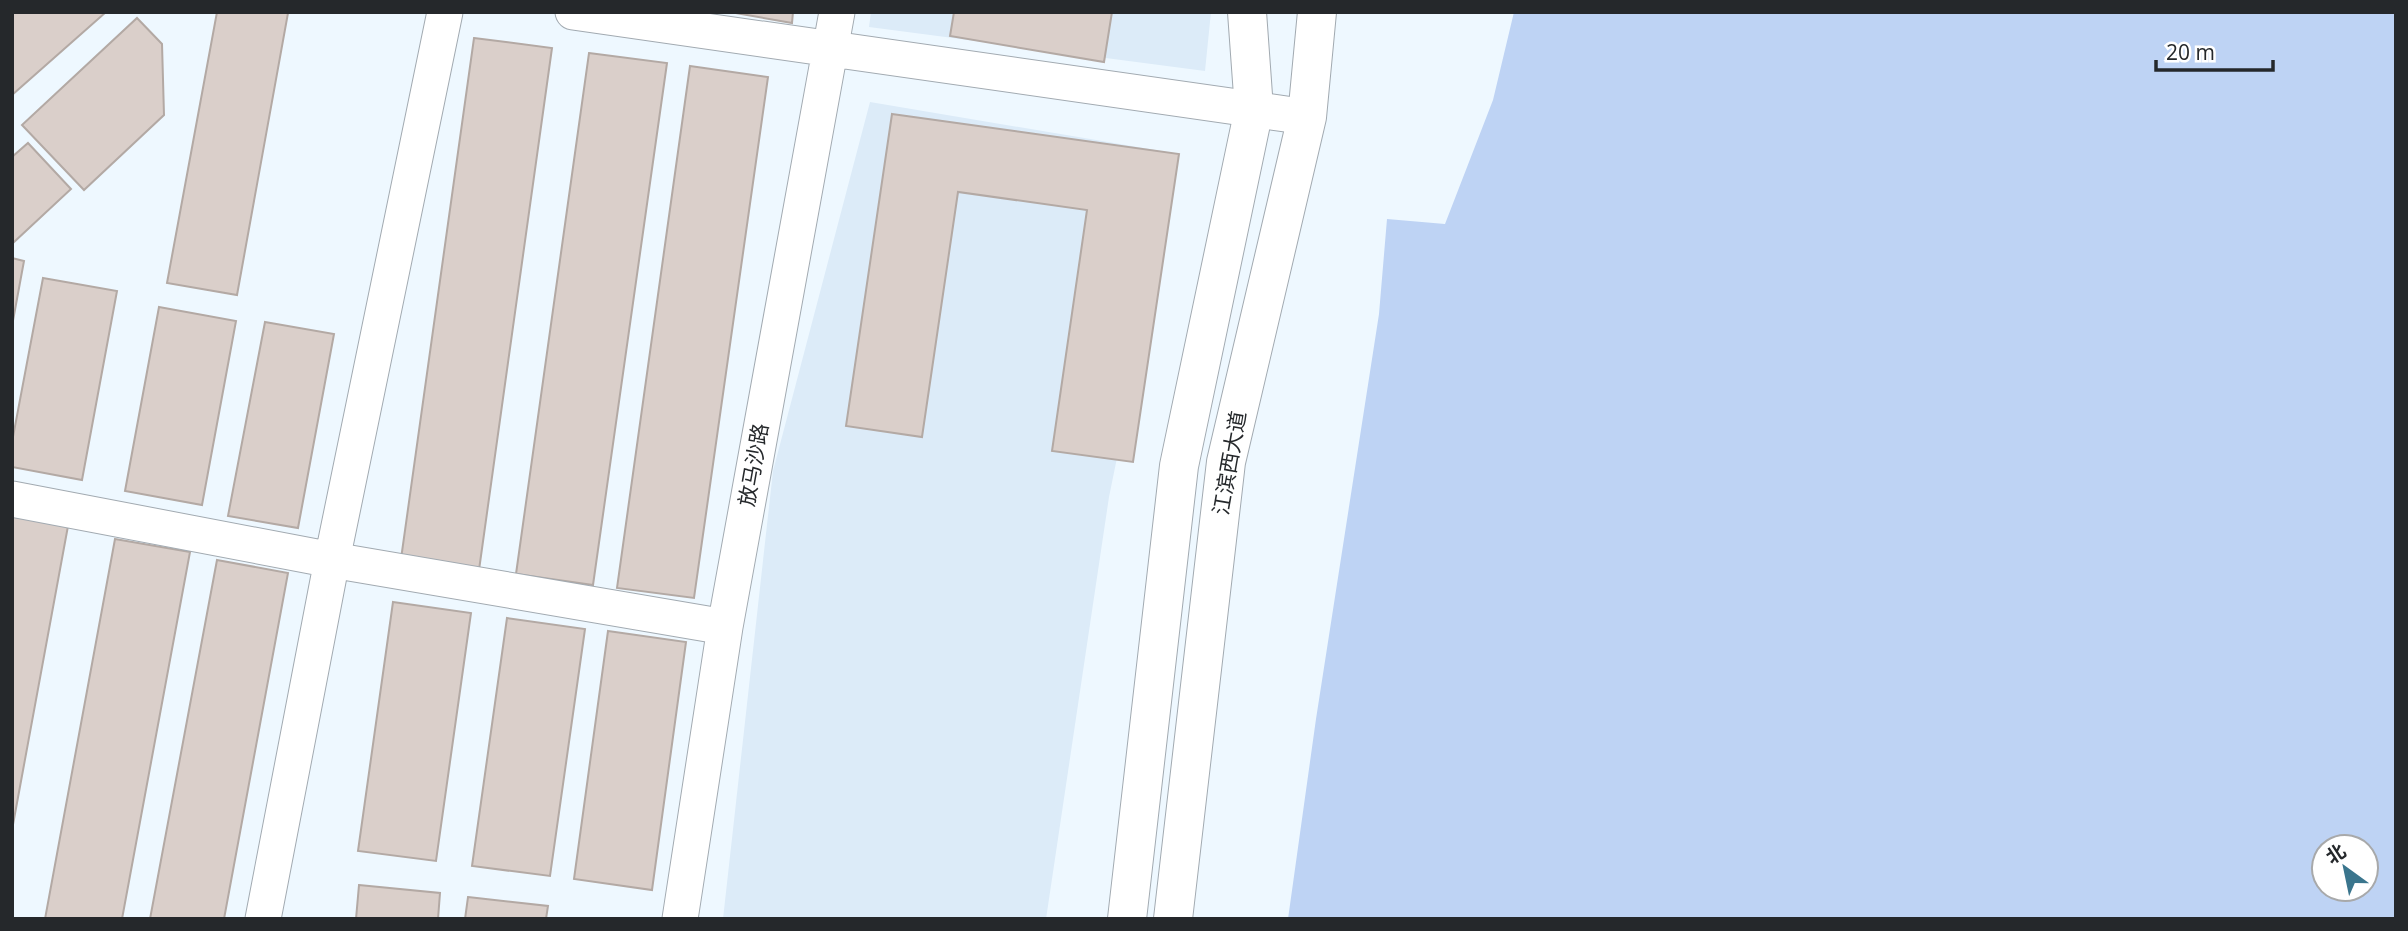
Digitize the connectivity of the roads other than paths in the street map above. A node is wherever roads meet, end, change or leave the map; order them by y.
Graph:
1 (445, 12) edge
2 (573, 12) edge
3 (837, 12) edge
4 (1247, 12) edge
5 (1317, 12) edge
6 (831, 49) junction
7 (1254, 109) junction
8 (1307, 117) junction
9 (12, 499) edge
10 (332, 560) junction
11 (724, 627) junction
12 (263, 919) edge
13 (680, 919) edge
14 (1127, 919) edge
15 (1173, 919) edge

1 - 10 street
2 - 6 street
3 - 6 street, 放马沙路
4 - 7 main road
5 - 8 main road, 江滨西大道
6 - 7 street
6 - 11 street, 放马沙路
7 - 8 street
7 - 14 main road
8 - 15 main road, 江滨西大道
9 - 10 street
10 - 11 street
10 - 12 street
11 - 13 street, 放马沙路

